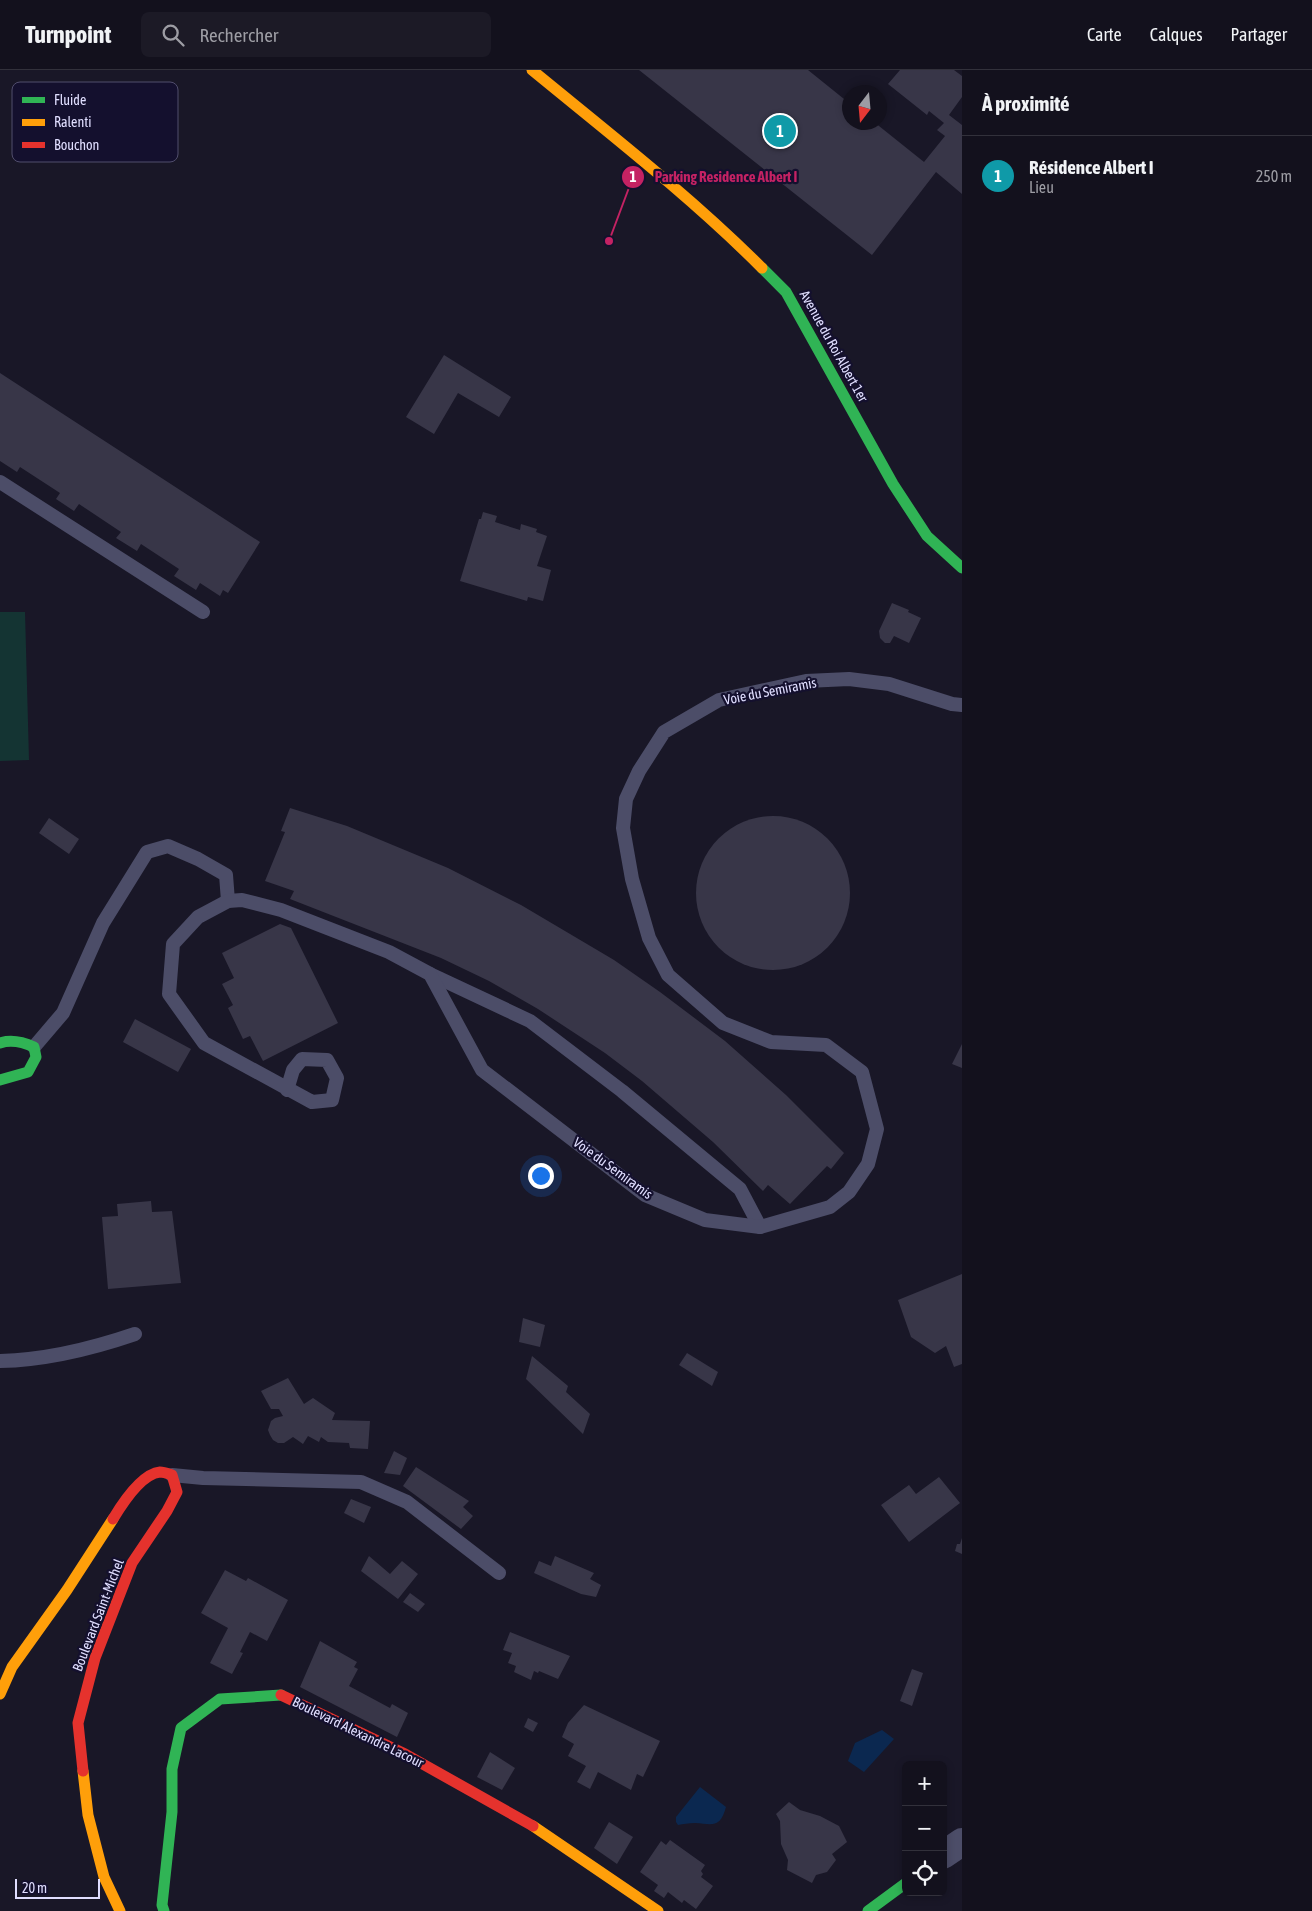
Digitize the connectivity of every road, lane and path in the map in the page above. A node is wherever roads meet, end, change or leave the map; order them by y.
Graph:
1 (532, 70) edge
2 (0, 482) edge
3 (962, 568) edge
4 (203, 612) dead end
5 (962, 705) edge
6 (228, 901) junction
7 (430, 974) junction
8 (0, 1044) edge
9 (34, 1047) junction
10 (0, 1080) edge
11 (288, 1090) dead end
12 (760, 1228) junction
13 (135, 1334) dead end
14 (0, 1361) edge
15 (172, 1475) junction
16 (499, 1573) dead end
17 (0, 1694) edge
18 (962, 1842) edge
19 (947, 1852) edge
20 (902, 1886) edge
21 (120, 1911) edge
22 (164, 1911) edge
23 (658, 1911) edge
24 (868, 1911) edge

1 - 3 street, Avenue du Roi Albert 1er
2 - 4 lane
5 - 12 lane, Voie du Semiramis
6 - 7 lane
6 - 9 lane
6 - 11 lane
7 - 12 lane
7 - 12 lane, Voie du Semiramis
8 - 9 street
9 - 10 street
13 - 14 lane
15 - 16 lane
15 - 17 street, Boulevard Saint-Michel
15 - 21 street, Boulevard Saint-Michel
18 - 19 street
20 - 24 street
22 - 23 street, Boulevard Alexandre Lacour

